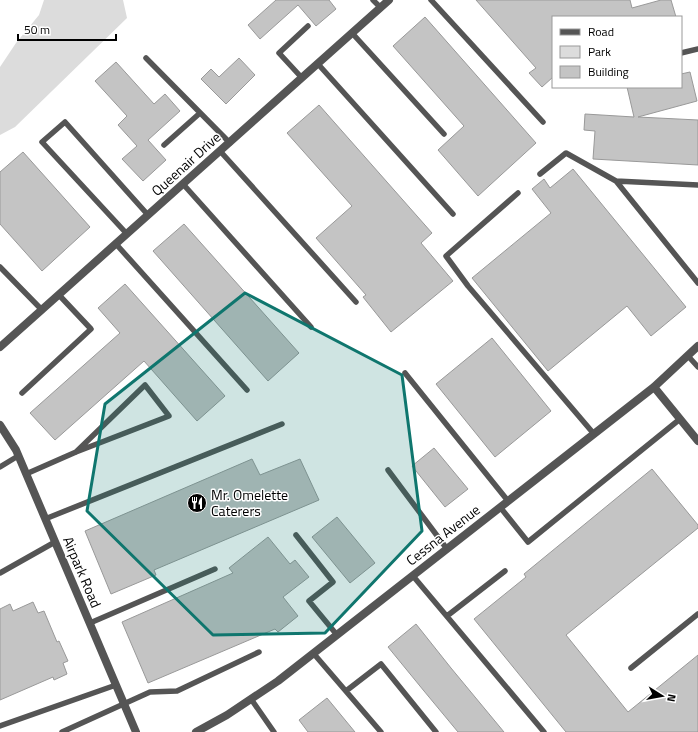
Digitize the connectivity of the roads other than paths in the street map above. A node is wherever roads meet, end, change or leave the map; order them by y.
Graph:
1 (373, 0) edge
2 (389, 0) edge
3 (432, 0) edge
4 (380, 8) junction
5 (308, 26) dead end
6 (352, 32) junction
7 (698, 49) edge
8 (682, 53) edge
9 (146, 58) dead end
10 (318, 64) junction
11 (302, 78) junction
12 (200, 113) junction
13 (543, 122) dead end
14 (444, 134) dead end
15 (230, 143) junction
16 (164, 145) dead end
17 (220, 151) junction
18 (540, 174) dead end
19 (616, 181) junction
20 (183, 184) junction
21 (698, 185) edge
22 (518, 193) dead end
23 (453, 214) dead end
24 (148, 215) junction
25 (127, 234) junction
26 (116, 244) junction
27 (0, 267) edge
28 (698, 283) edge
29 (59, 294) junction
30 (356, 302) dead end
31 (42, 310) junction
32 (311, 327) dead end
33 (698, 346) edge
34 (0, 347) edge
35 (688, 356) junction
36 (698, 367) edge
37 (405, 373) dead end
38 (654, 387) junction
39 (247, 390) dead end
40 (22, 393) dead end
41 (680, 419) junction
42 (0, 424) edge
43 (282, 424) dead end
44 (594, 434) junction
45 (698, 441) edge
46 (76, 452) junction
47 (18, 456) junction
48 (0, 467) edge
49 (388, 470) dead end
50 (26, 474) junction
51 (508, 501) junction
52 (500, 507) junction
53 (45, 519) junction
54 (296, 535) dead end
55 (55, 542) junction
56 (447, 549) junction
57 (215, 569) dead end
58 (505, 571) dead end
59 (0, 573) edge
60 (412, 576) junction
61 (698, 614) edge
62 (447, 616) junction
63 (90, 623) junction
64 (337, 635) junction
65 (259, 652) dead end
66 (314, 654) junction
67 (631, 668) dead end
68 (116, 685) junction
69 (346, 691) junction
70 (251, 699) junction
71 (124, 704) junction
72 (0, 726) edge
73 (206, 730) edge
74 (62, 732) edge
75 (136, 732) edge
76 (196, 732) edge
77 (274, 732) edge
78 (381, 732) edge
79 (436, 732) edge
80 (544, 732) edge

1 - 4 lane
2 - 4 street, Queenair Drive
3 - 13 lane
4 - 6 street, Queenair Drive
5 - 11 lane
6 - 10 street, Queenair Drive
6 - 14 lane
7 - 8 lane
9 - 12 lane
10 - 11 street, Queenair Drive
10 - 23 lane
11 - 15 street, Queenair Drive
12 - 15 lane
12 - 16 lane
15 - 17 street, Queenair Drive
17 - 20 street, Queenair Drive
17 - 30 lane
18 - 19 lane
19 - 21 lane
19 - 28 lane
20 - 24 street, Queenair Drive
20 - 32 lane
22 - 44 lane
24 - 25 street, Queenair Drive
24 - 25 lane
25 - 26 street, Queenair Drive
26 - 29 street, Queenair Drive
26 - 39 lane
27 - 31 lane
29 - 31 street, Queenair Drive
29 - 40 lane
31 - 34 street, Queenair Drive
33 - 35 street, Cessna Avenue
35 - 36 lane
35 - 38 street, Cessna Avenue
37 - 51 lane
38 - 41 street
38 - 44 street, Cessna Avenue
41 - 45 street
41 - 52 lane
42 - 47 street, Airpark Road
43 - 53 lane
44 - 51 street, Cessna Avenue
46 - 46 lane
46 - 50 lane
47 - 48 lane
47 - 50 street, Airpark Road
49 - 56 lane
50 - 53 street, Airpark Road
51 - 52 street, Cessna Avenue
52 - 56 street, Cessna Avenue
53 - 55 street, Airpark Road
54 - 64 lane
55 - 59 lane
55 - 63 street, Airpark Road
56 - 60 street, Cessna Avenue
57 - 63 lane
58 - 62 lane
60 - 62 lane
60 - 64 street, Cessna Avenue
61 - 67 lane
62 - 80 lane
63 - 68 street, Airpark Road
64 - 66 street, Cessna Avenue
65 - 71 lane
66 - 69 lane
66 - 70 street, Cessna Avenue
68 - 71 street, Airpark Road
68 - 72 lane
69 - 78 lane
69 - 79 lane
70 - 73 street, Cessna Avenue
70 - 77 lane
71 - 74 lane
71 - 75 street, Airpark Road
73 - 76 street, Cessna Avenue

